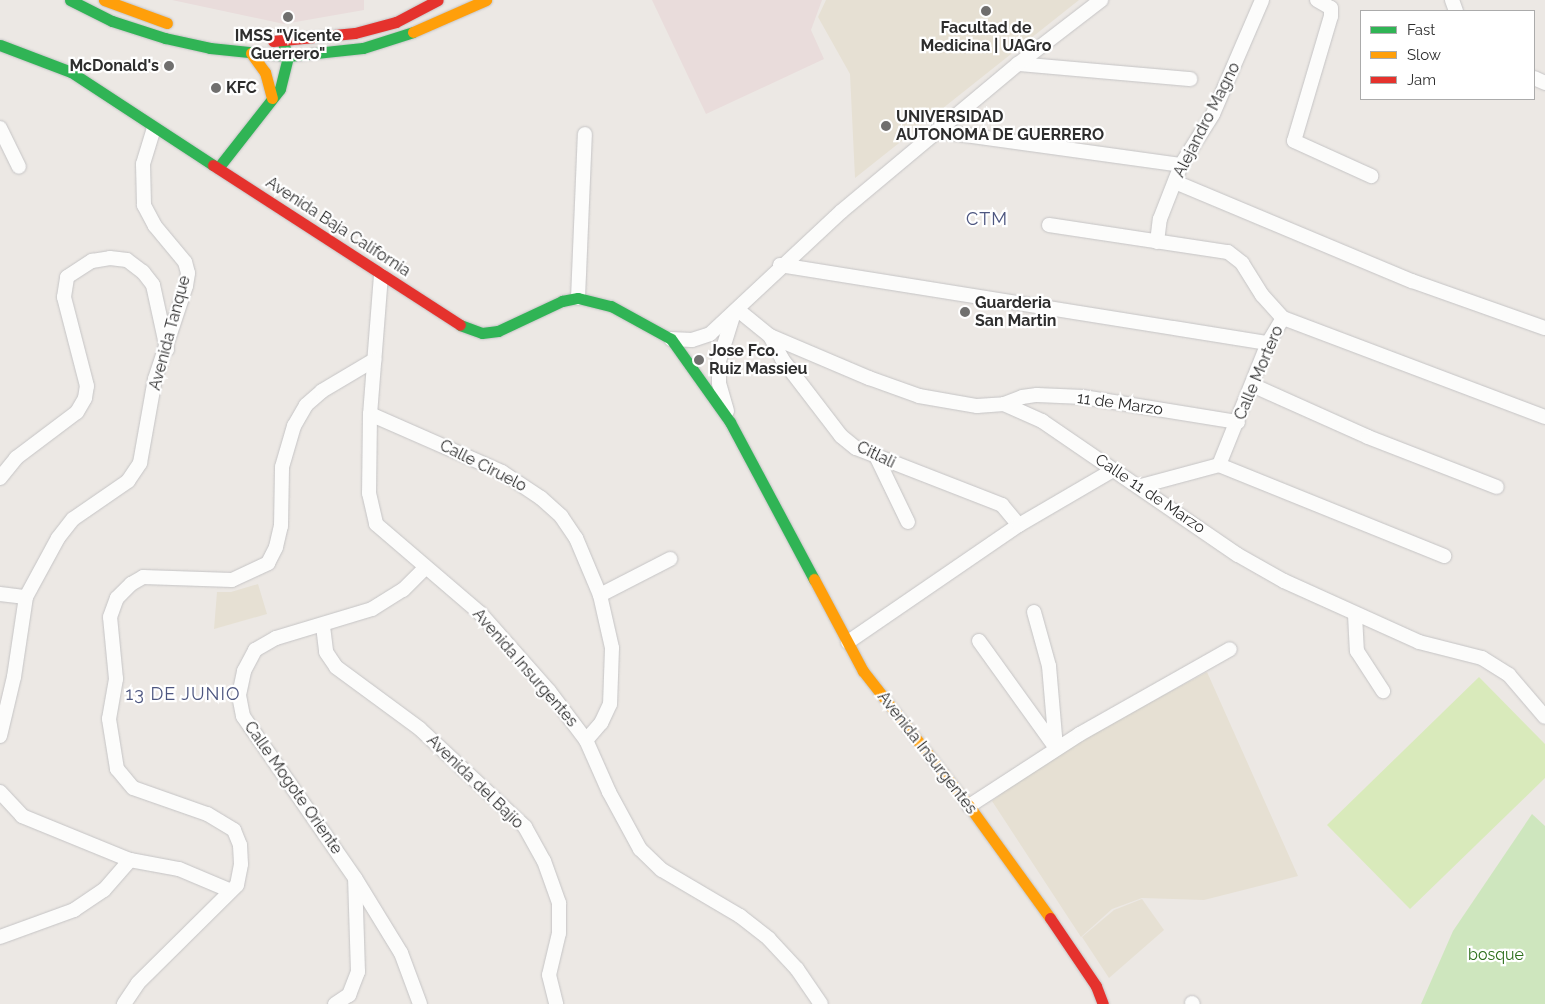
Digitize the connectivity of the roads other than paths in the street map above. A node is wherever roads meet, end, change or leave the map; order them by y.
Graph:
1 (70, 0) edge
2 (104, 0) edge
3 (438, 0) edge
4 (443, 0) edge
5 (486, 0) edge
6 (1101, 0) edge
7 (1262, 0) edge
8 (1317, 0) edge
9 (445, 20) junction
10 (178, 26) dead end
11 (216, 36) dead end
12 (283, 42) junction
13 (0, 45) edge
14 (250, 53) junction
15 (288, 56) junction
16 (1018, 64) junction
17 (1190, 79) dead end
18 (272, 98) junction
19 (0, 128) edge
20 (154, 129) junction
21 (936, 131) junction
22 (585, 134) dead end
23 (1181, 165) junction
24 (19, 167) dead end
25 (218, 168) junction
26 (1371, 176) dead end
27 (1175, 182) junction
28 (1049, 225) dead end
29 (1157, 242) junction
30 (780, 265) junction
31 (381, 275) junction
32 (578, 298) junction
33 (736, 312) junction
34 (1283, 318) junction
35 (1545, 328) edge
36 (770, 336) junction
37 (671, 339) junction
38 (1268, 344) junction
39 (167, 350) junction
40 (374, 360) junction
41 (1252, 385) junction
42 (1004, 404) junction
43 (370, 414) junction
44 (1545, 417) edge
45 (730, 422) junction
46 (1238, 422) junction
47 (877, 458) junction
48 (1219, 465) junction
49 (1113, 470) junction
50 (0, 478) edge
51 (1141, 486) junction
52 (1497, 487) dead end
53 (908, 522) dead end
54 (1019, 525) junction
55 (1444, 556) dead end
56 (670, 559) dead end
57 (425, 568) junction
58 (0, 594) edge
59 (600, 595) junction
60 (26, 597) junction
61 (1034, 612) dead end
62 (1355, 615) junction
63 (323, 626) junction
64 (979, 641) dead end
65 (848, 642) junction
66 (1230, 649) dead end
67 (1383, 691) dead end
68 (1545, 717) edge
69 (0, 736) edge
70 (586, 740) junction
71 (1056, 748) junction
72 (0, 792) edge
73 (969, 806) junction
74 (130, 860) junction
75 (356, 878) junction
76 (232, 891) junction
77 (0, 937) edge
78 (124, 1004) edge
79 (335, 1004) edge
80 (420, 1004) edge
81 (556, 1004) edge
82 (821, 1004) edge
83 (1103, 1004) edge

1 - 14 main road
2 - 10 main road
3 - 12 main road
4 - 9 main road
5 - 9 main road
6 - 16 street
7 - 23 street, Alejandro Magno
8 - 26 street
9 - 15 main road
11 - 12 main road
12 - 15 main road
13 - 20 main road, Avenida Baja California
14 - 15 main road
14 - 18 main road
15 - 18 main road
16 - 17 street
16 - 21 street
18 - 25 main road
19 - 24 street
20 - 25 main road, Avenida Baja California
20 - 39 street, Avenida Tanque
21 - 23 street
21 - 30 street
22 - 32 street
23 - 27 street, Alejandro Magno
25 - 31 main road, Avenida Baja California
27 - 29 street, Alejandro Magno
27 - 35 street
28 - 29 street, Calle Mortero
29 - 34 street, Calle Mortero
30 - 33 street
30 - 38 street
31 - 32 main road, Avenida Baja California
31 - 40 street, Avenida Insurgentes
32 - 37 main road, Avenida Baja California
33 - 36 street
33 - 37 street
33 - 45 street
34 - 38 street, Calle Mortero
34 - 44 street
36 - 42 street
36 - 47 street, Citlali
37 - 45 main road, Avenida Insurgentes
38 - 41 street, Calle Mortero
39 - 50 street
39 - 60 street, Avenida Tanque
40 - 43 street, Avenida Insurgentes
40 - 76 street
41 - 46 street, Calle Mortero
41 - 52 street
42 - 46 street, 11 de Marzo
42 - 49 street, Calle 11 de Marzo
43 - 57 street, Avenida Insurgentes
43 - 59 street, Calle Ciruelo
45 - 65 main road, Avenida Insurgentes
46 - 48 street, Calle Mortero
47 - 53 street
47 - 54 street, Citlali
48 - 51 street
48 - 55 street
49 - 51 street, Calle 11 de Marzo
49 - 54 street
51 - 62 street, Calle 11 de Marzo
54 - 65 street
56 - 59 street
57 - 63 street, Calle Mogote Oriente
57 - 70 street, Avenida Insurgentes
58 - 60 street
59 - 70 street, Calle Ciruelo
60 - 69 street, Avenida Tanque
61 - 71 street
62 - 67 street
62 - 68 street, Calle 11 de Marzo
63 - 75 street, Calle Mogote Oriente
63 - 81 street, Avenida del Bajío
64 - 71 street
65 - 73 main road, Avenida Insurgentes
66 - 71 street
70 - 82 street, Avenida Insurgentes
71 - 73 street
72 - 74 street
73 - 83 main road, Avenida Insurgentes
74 - 76 street
74 - 77 street
75 - 79 street
75 - 80 street, Calle Mogote Oriente
76 - 78 street

